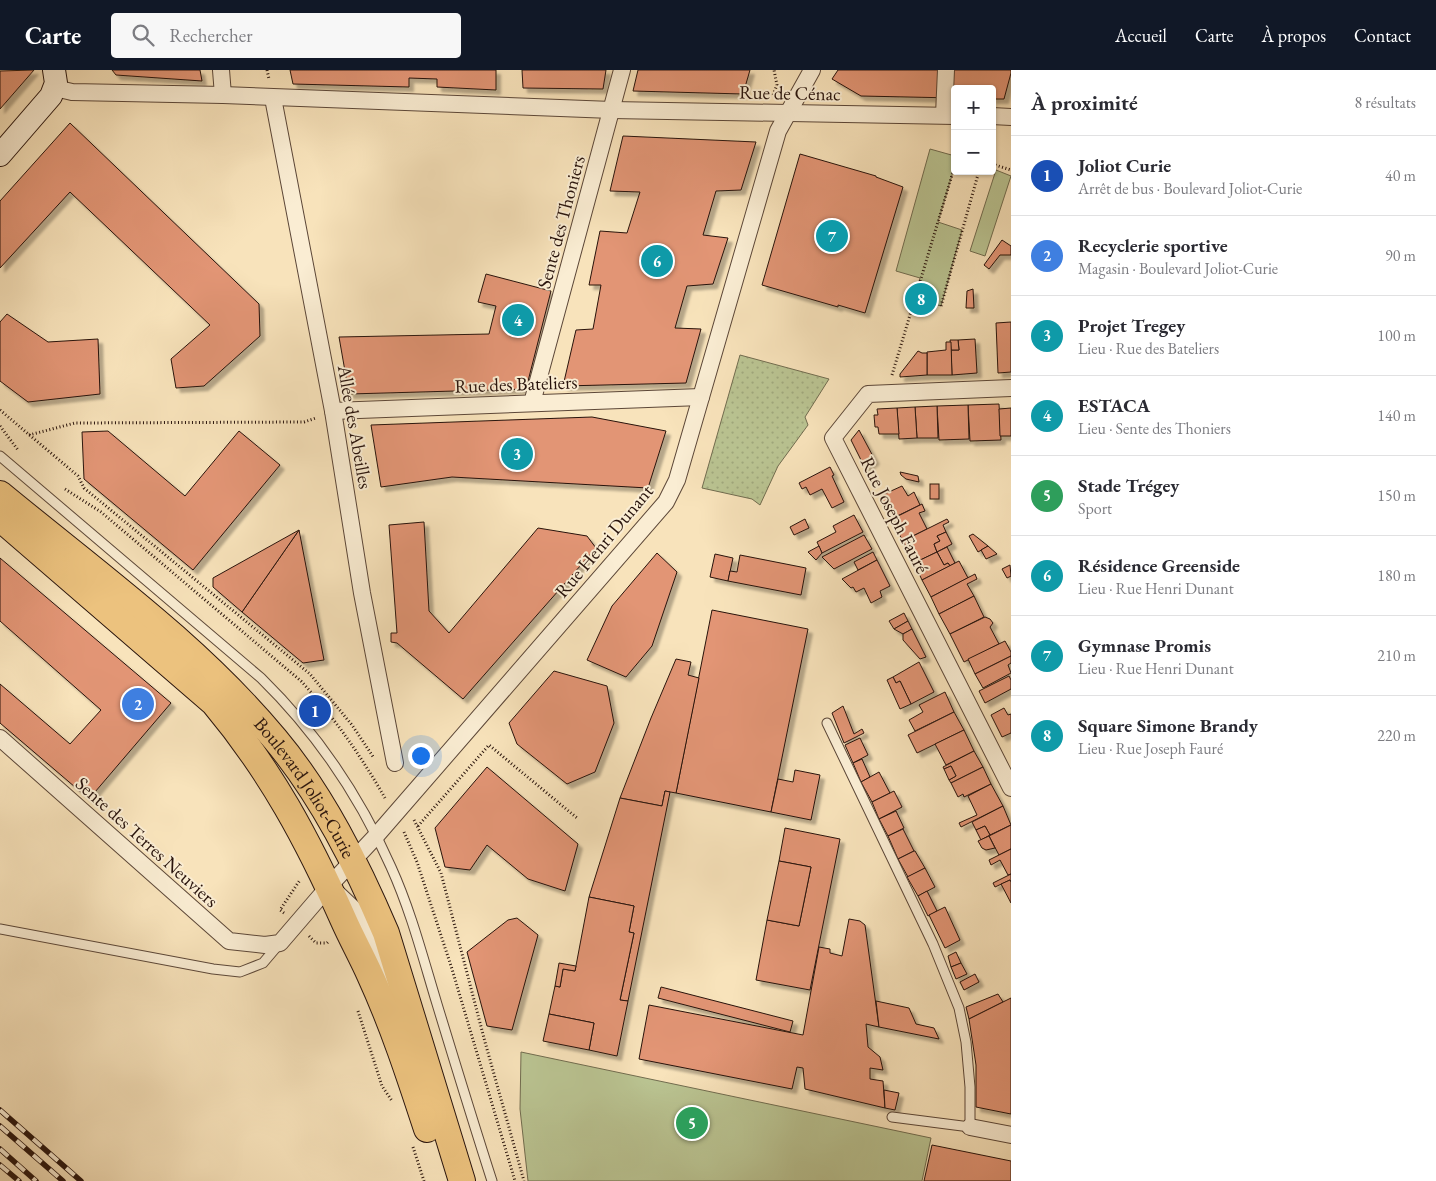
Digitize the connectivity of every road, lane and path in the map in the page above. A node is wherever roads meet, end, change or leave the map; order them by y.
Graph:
1 (221, 70) edge
2 (622, 70) edge
3 (774, 70) edge
4 (812, 70) edge
5 (946, 70) edge
6 (55, 79) edge
7 (777, 85) dead end
8 (223, 96) junction
9 (273, 98) junction
10 (612, 110) junction
11 (788, 113) junction
12 (950, 116) edge
13 (996, 116) edge
14 (1011, 117) edge
15 (0, 155) edge
16 (996, 165) edge
17 (1011, 170) edge
18 (952, 175) edge
19 (978, 175) edge
20 (940, 306) dead end
21 (1011, 388) edge
22 (887, 393) junction
23 (701, 396) junction
24 (532, 403) junction
25 (333, 411) junction
26 (29, 435) dead end
27 (0, 456) edge
28 (0, 494) edge
29 (0, 518) edge
30 (826, 723) dead end
31 (0, 738) edge
32 (395, 763) dead end
33 (1010, 783) edge
34 (577, 818) dead end
35 (418, 826) dead end
36 (376, 836) junction
37 (353, 861) junction
38 (329, 886) junction
39 (0, 930) edge
40 (280, 943) junction
41 (411, 1015) junction
42 (892, 1117) dead end
43 (970, 1127) junction
44 (1011, 1135) edge
45 (443, 1181) edge
46 (462, 1181) edge
47 (492, 1181) edge

1 - 8 street
2 - 10 street, Sente des Thoniers
3 - 7 path
4 - 11 street, Rue Henri Dunant
5 - 12 street
6 - 8 street, Rue de Cénac
6 - 15 main road
8 - 9 street, Rue de Cénac
9 - 10 street, Rue de Cénac
9 - 25 street, Allée des Abeilles
10 - 11 street, Rue de Cénac
10 - 24 street, Sente des Thoniers
11 - 12 street, Rue de Cénac
11 - 23 street, Rue Henri Dunant
13 - 14 street
16 - 17 path
18 - 22 path
19 - 20 path
21 - 22 street, Rue Joseph Fauré
22 - 33 street, Rue Joseph Fauré
23 - 24 street, Rue des Bateliers
23 - 36 street, Rue Henri Dunant
24 - 25 street, Rue des Bateliers
25 - 26 path
25 - 32 street, Allée des Abeilles
27 - 36 lane
28 - 37 main road, Boulevard Joliot-Curie
29 - 38 main road, Boulevard Joliot-Curie
30 - 43 lane
31 - 40 street, Sente des Terres Neuviers
34 - 35 path
36 - 37 street, Rue Henri Dunant
36 - 47 lane
37 - 38 street, Rue Henri Dunant
37 - 41 main road, Boulevard Joliot-Curie
38 - 40 street, Rue Henri Dunant
38 - 41 street
38 - 45 main road, Boulevard Joliot-Curie
39 - 40 lane
41 - 46 main road, Boulevard Joliot-Curie
42 - 43 lane
43 - 44 street

